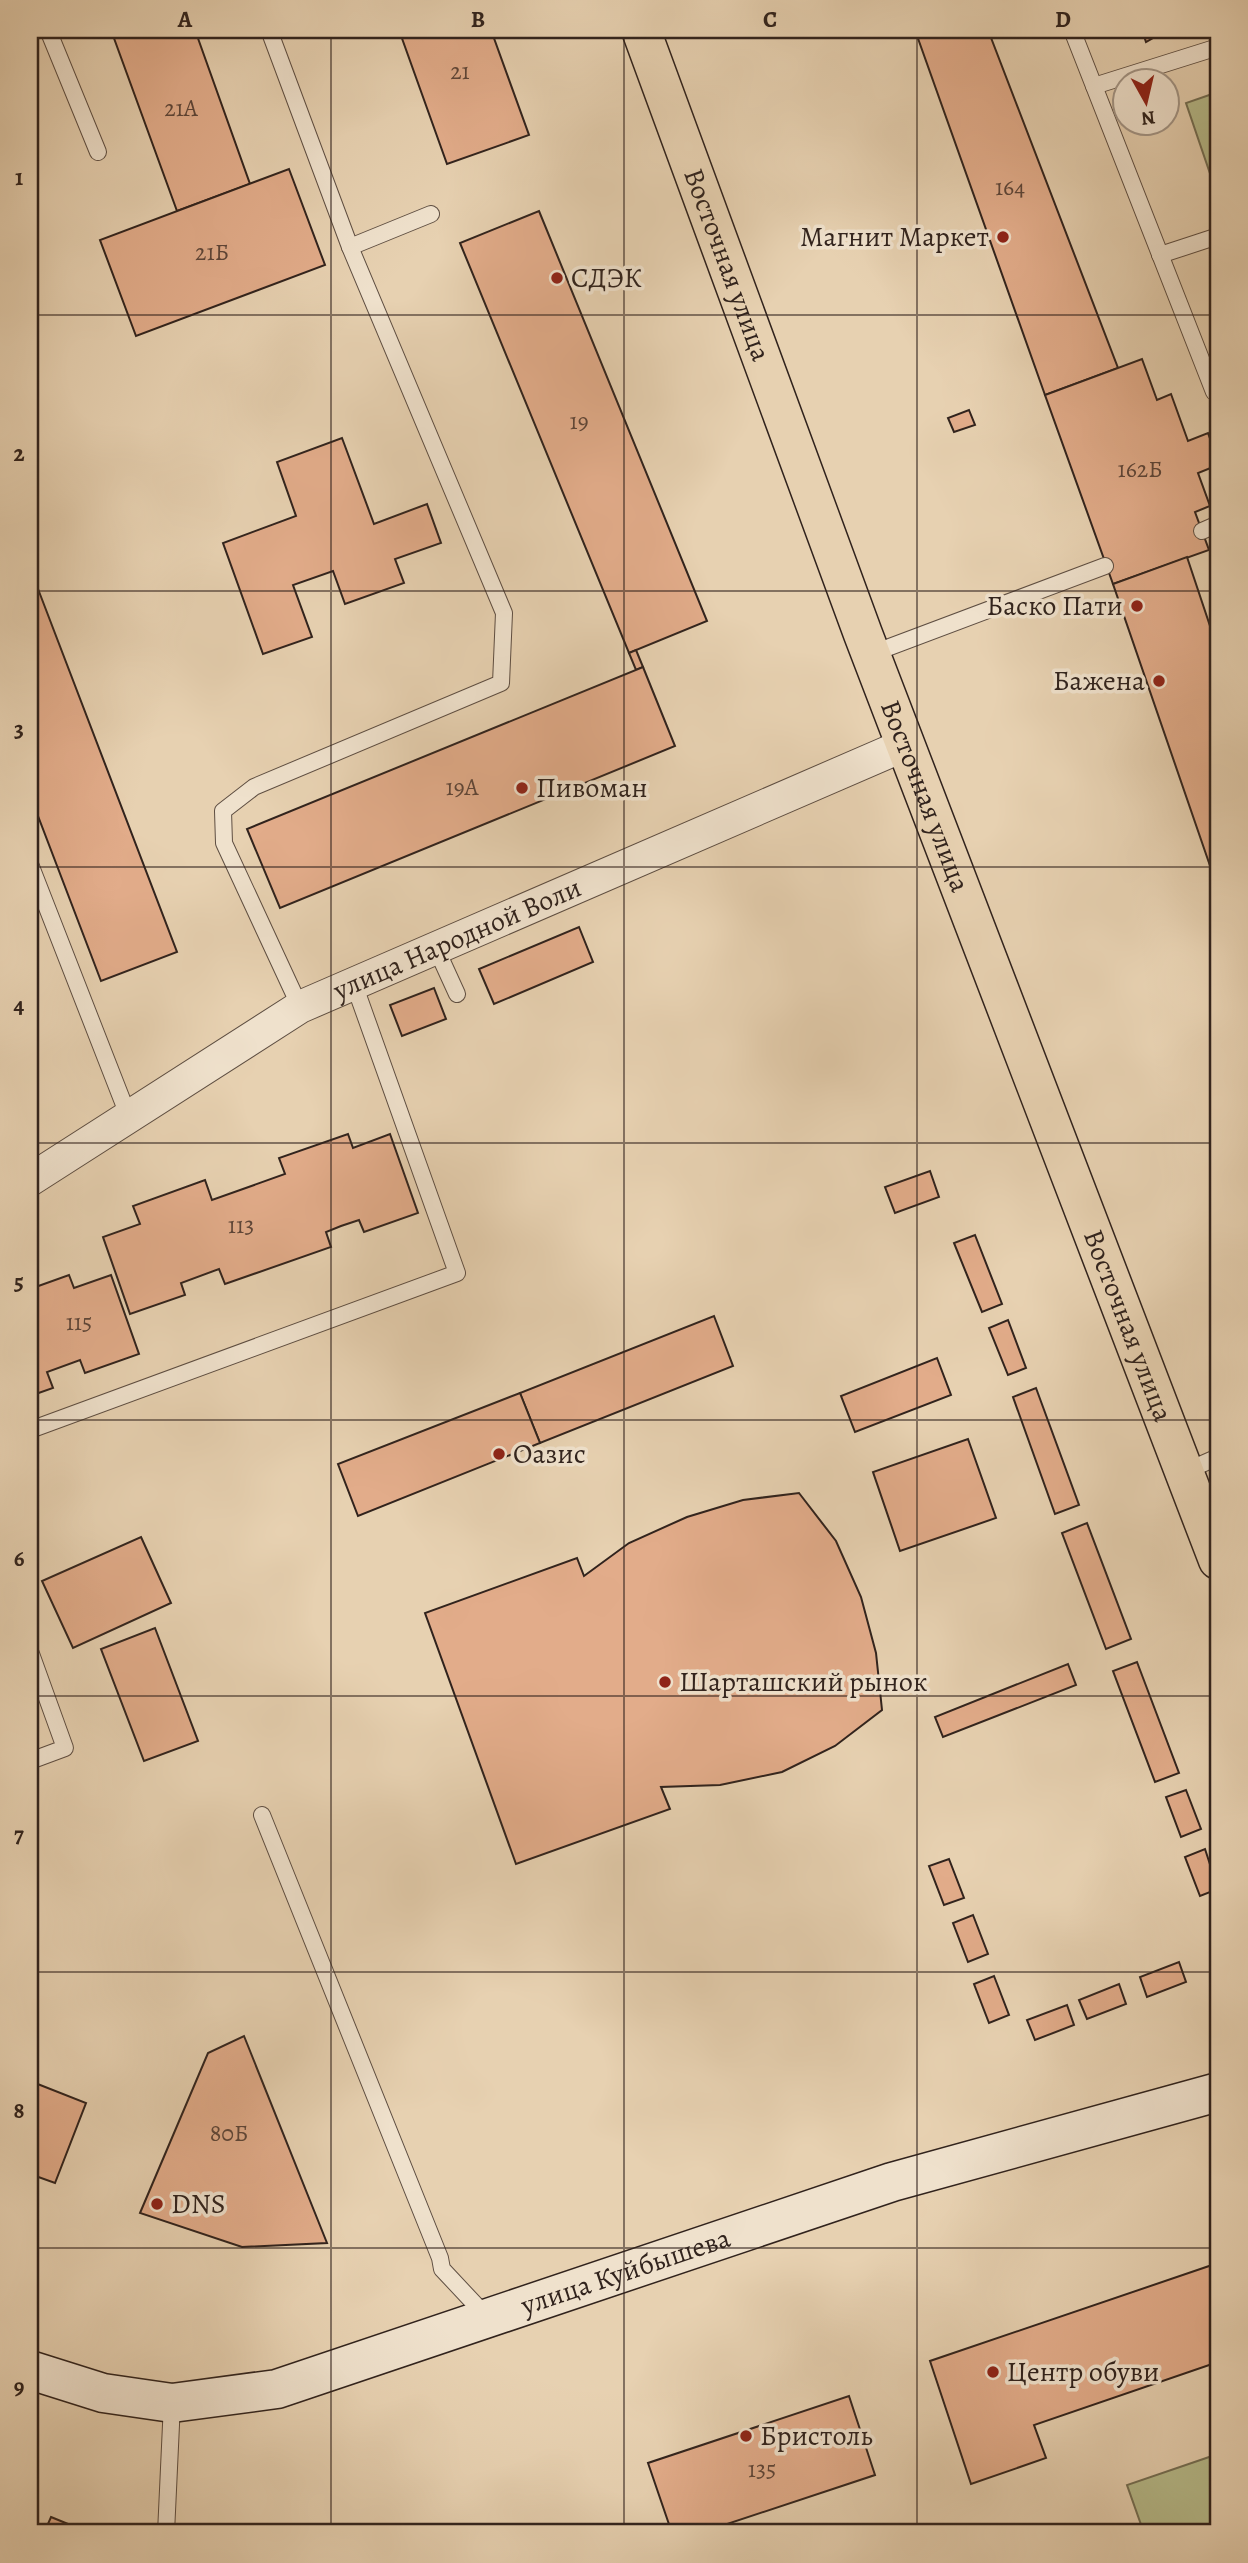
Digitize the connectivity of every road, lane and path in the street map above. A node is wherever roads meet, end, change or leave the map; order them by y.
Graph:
1 (48, 30) edge
2 (270, 30) edge
3 (640, 30) edge
4 (1072, 30) edge
5 (1218, 47) edge
6 (1094, 86) junction
7 (99, 152) dead end
8 (431, 214) dead end
9 (1218, 236) edge
10 (350, 247) junction
11 (1160, 255) junction
12 (1217, 395) edge
13 (1218, 524) edge
14 (1202, 531) dead end
15 (1105, 566) dead end
16 (871, 654) junction
17 (907, 744) junction
18 (30, 864) edge
19 (436, 948) junction
20 (354, 984) junction
21 (457, 994) dead end
22 (300, 1007) junction
23 (128, 1115) junction
24 (30, 1180) edge
25 (30, 1430) edge
26 (1201, 1464) edge
27 (1211, 1524) edge
28 (1218, 1560) edge
29 (30, 1651) edge
30 (30, 1761) edge
31 (262, 1815) dead end
32 (1218, 2092) edge
33 (489, 2318) junction
34 (30, 2370) edge
35 (172, 2403) junction
36 (166, 2533) edge

1 - 7 lane
2 - 10 lane
3 - 16 main road, Восточная улица
4 - 6 lane
5 - 6 lane
6 - 11 lane
8 - 10 lane
9 - 11 lane
10 - 22 lane
11 - 12 lane
13 - 14 lane
15 - 16 lane
16 - 17 main road, Восточная улица
17 - 19 street, улица Народной Воли
17 - 26 main road, Восточная улица
18 - 23 lane
19 - 20 street, улица Народной Воли
19 - 21 lane
20 - 22 street, улица Народной Воли
20 - 25 lane
22 - 23 street, улица Народной Воли
23 - 24 street, улица Народной Воли
26 - 27 main road, Восточная улица
27 - 28 main road, Восточная улица
29 - 30 lane
31 - 33 lane
32 - 33 street, улица Куйбышева
33 - 35 street, улица Куйбышева
34 - 35 street, улица Куйбышева
35 - 36 lane

